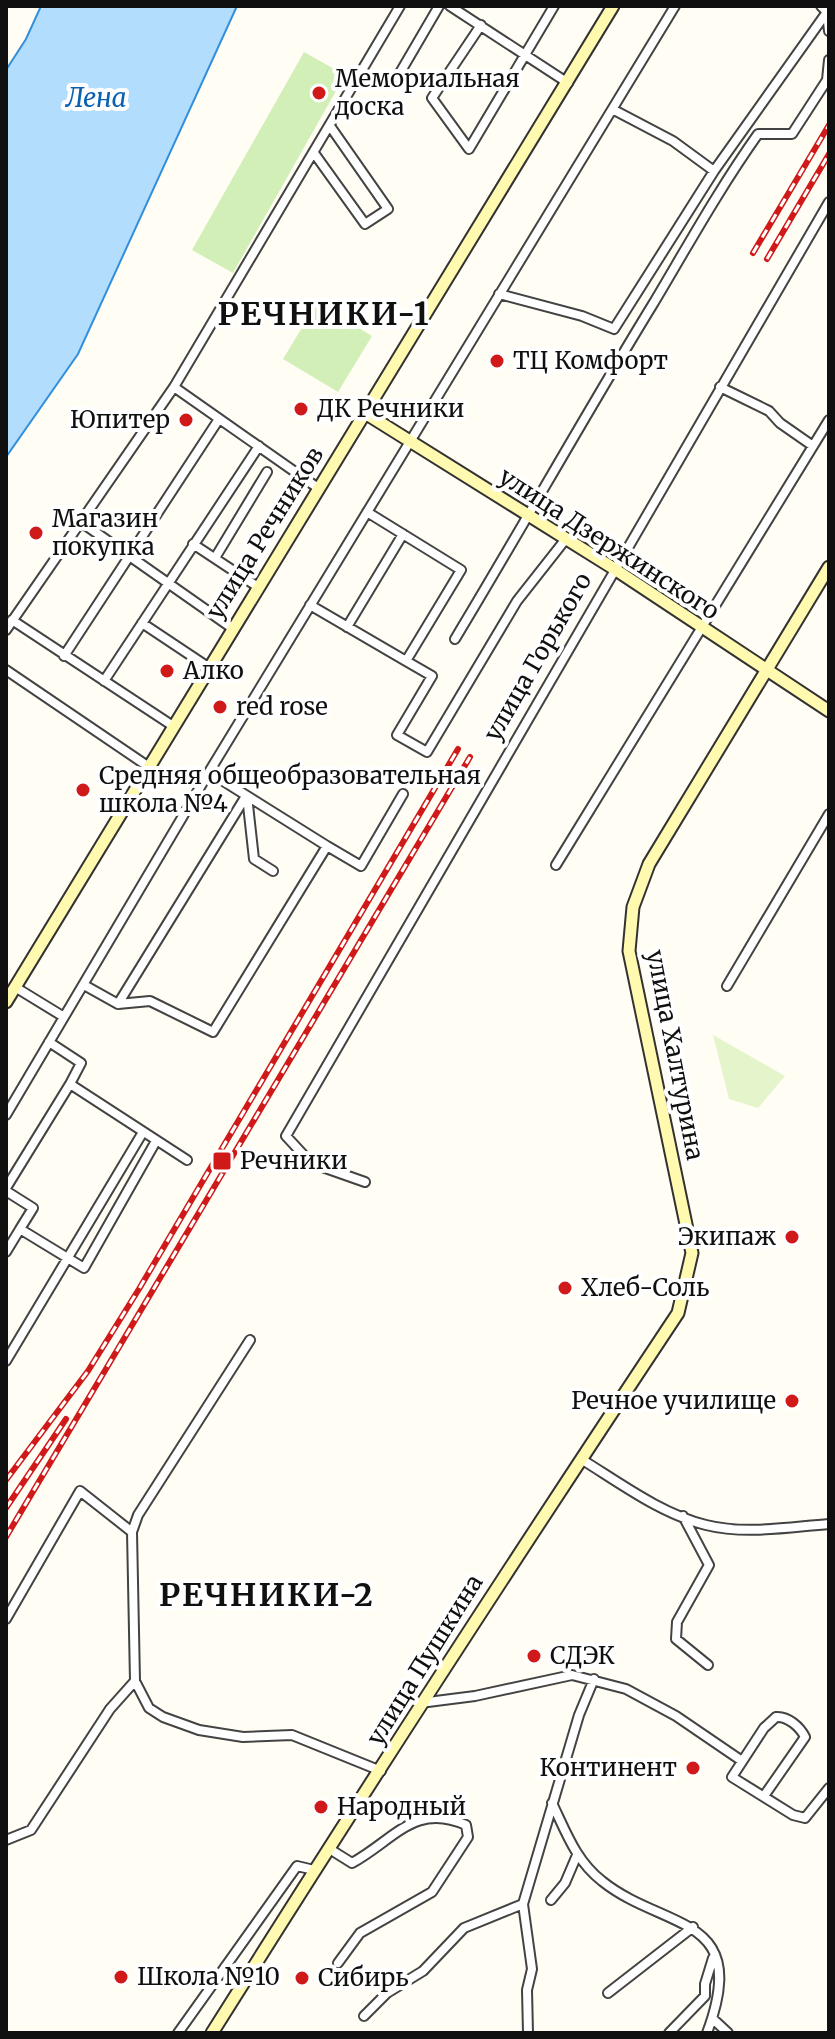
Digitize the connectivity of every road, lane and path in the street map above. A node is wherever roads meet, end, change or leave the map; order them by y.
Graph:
1 (400, 6) edge
2 (439, 6) edge
3 (450, 6) edge
4 (554, 6) edge
5 (613, 6) edge
6 (675, 6) edge
7 (826, 9) edge
8 (481, 25) junction
9 (829, 31) edge
10 (527, 55) junction
11 (829, 60) edge
12 (394, 83) dead end
13 (568, 83) junction
14 (614, 110) junction
15 (330, 126) junction
16 (314, 153) junction
17 (714, 171) junction
18 (829, 202) edge
19 (499, 294) junction
20 (174, 387) junction
21 (720, 387) junction
22 (365, 413) junction
23 (219, 419) junction
24 (829, 420) edge
25 (819, 436) junction
26 (410, 440) junction
27 (829, 443) edge
28 (259, 446) junction
29 (813, 446) junction
30 (267, 472) dead end
31 (318, 488) junction
32 (367, 512) junction
33 (528, 518) junction
34 (81, 522) junction
35 (403, 534) junction
36 (565, 540) junction
37 (193, 544) junction
38 (129, 557) junction
39 (215, 558) junction
40 (829, 567) edge
41 (613, 568) junction
42 (168, 584) junction
43 (258, 587) junction
44 (310, 605) junction
45 (12, 620) junction
46 (142, 623) junction
47 (347, 627) junction
48 (232, 628) junction
49 (701, 629) junction
50 (6, 630) edge
51 (455, 639) dead end
52 (64, 656) junction
53 (406, 661) junction
54 (208, 667) junction
55 (6, 670) edge
56 (765, 671) junction
57 (104, 681) junction
58 (829, 711) edge
59 (173, 726) junction
60 (149, 767) junction
61 (209, 772) junction
62 (403, 794) dead end
63 (246, 796) junction
64 (829, 814) edge
65 (327, 846) junction
66 (556, 865) dead end
67 (273, 871) dead end
68 (84, 985) junction
69 (727, 986) dead end
70 (15, 987) junction
71 (6, 1002) edge
72 (118, 1004) junction
73 (64, 1017) junction
74 (49, 1042) junction
75 (70, 1084) junction
76 (6, 1115) edge
77 (143, 1132) junction
78 (156, 1141) junction
79 (187, 1160) dead end
80 (365, 1182) dead end
81 (6, 1190) edge
82 (20, 1229) junction
83 (6, 1252) edge
84 (67, 1258) junction
85 (678, 1313) joint
86 (250, 1340) dead end
87 (6, 1361) edge
88 (581, 1459) junction
89 (682, 1515) junction
90 (829, 1524) edge
91 (132, 1532) junction
92 (6, 1619) edge
93 (708, 1665) dead end
94 (594, 1679) junction
95 (135, 1681) junction
96 (420, 1703) junction
97 (742, 1761) junction
98 (381, 1771) junction
99 (829, 1788) edge
100 (764, 1796) junction
101 (552, 1803) junction
102 (6, 1840) edge
103 (328, 1848) junction
104 (577, 1855) junction
105 (314, 1870) junction
106 (551, 1900) dead end
107 (523, 1904) junction
108 (693, 1927) junction
109 (713, 1955) junction
110 (338, 1963) dead end
111 (608, 1993) dead end
112 (364, 2016) dead end
113 (713, 2019) junction
114 (178, 2033) edge
115 (212, 2033) edge
116 (528, 2033) edge
117 (669, 2033) edge
118 (707, 2033) edge
119 (728, 2033) edge

1 - 15 street
2 - 12 street
3 - 8 street
4 - 10 street
5 - 13 street, улица Речников
6 - 14 street
7 - 9 street
7 - 17 street
8 - 10 street
8 - 10 street
10 - 13 street
11 - 33 street
13 - 22 street, улица Речников
14 - 17 street
14 - 19 street
15 - 16 street
15 - 16 street
16 - 20 street
17 - 19 street
18 - 21 street, улица Горького
19 - 26 street
20 - 23 street
20 - 34 street
21 - 29 street
21 - 41 street, улица Горького
22 - 26 street, улица Дзержинского
22 - 31 street, улица Речников
23 - 28 street
23 - 38 street
24 - 25 street
25 - 27 street
25 - 29 street
26 - 32 street
26 - 33 street, улица Дзержинского
28 - 31 street
28 - 37 street
29 - 49 street
30 - 39 street
31 - 43 street, улица Речников
32 - 35 street
32 - 44 street
33 - 36 street, улица Дзержинского
33 - 51 street
34 - 38 street
34 - 45 street
35 - 47 street
35 - 53 street
36 - 41 street, улица Дзержинского
36 - 53 street
37 - 39 street
37 - 42 street
38 - 42 street
38 - 52 street
39 - 43 street
40 - 56 street, улица Халтурина
41 - 49 street, улица Дзержинского
41 - 80 street, улица Горького
42 - 46 street
42 - 48 street
43 - 48 street, улица Речников
44 - 47 street
44 - 61 street
45 - 50 street
45 - 52 street
46 - 54 street
46 - 57 street
47 - 53 street
48 - 54 street, улица Речников
49 - 56 street, улица Дзержинского
49 - 66 street
52 - 57 street
54 - 59 street, улица Речников
55 - 60 street
56 - 58 street, улица Дзержинского
56 - 85 street, улица Халтурина
57 - 59 street
59 - 60 street, улица Речников
60 - 70 street, улица Речников
61 - 63 street
61 - 68 street
62 - 65 street
63 - 65 street
63 - 67 street
63 - 72 street
64 - 69 street
65 - 72 street
68 - 72 street
68 - 73 street
70 - 71 street, улица Речников
70 - 73 street
73 - 74 street
74 - 75 street
74 - 76 street
75 - 77 street
75 - 81 street
77 - 78 street
77 - 84 street
78 - 79 street
78 - 84 street
81 - 82 street
82 - 83 street
82 - 84 street
84 - 87 street
85 - 88 street, улица Пушкина
86 - 91 street
88 - 89 street
88 - 96 street, улица Пушкина
89 - 90 street
89 - 93 street
91 - 92 street
91 - 95 street
94 - 96 street
94 - 97 street
94 - 101 street
95 - 98 street
95 - 102 street
96 - 98 street, улица Пушкина
97 - 100 street
97 - 100 street
98 - 103 street, улица Пушкина
99 - 100 street
101 - 104 street
101 - 107 street
103 - 105 street, улица Пушкина
103 - 110 street
104 - 106 street
104 - 108 street
105 - 114 street
105 - 115 street, улица Пушкина
107 - 112 street
107 - 116 street
108 - 109 street
108 - 111 street
109 - 113 street
109 - 117 street
113 - 118 street
113 - 119 street

